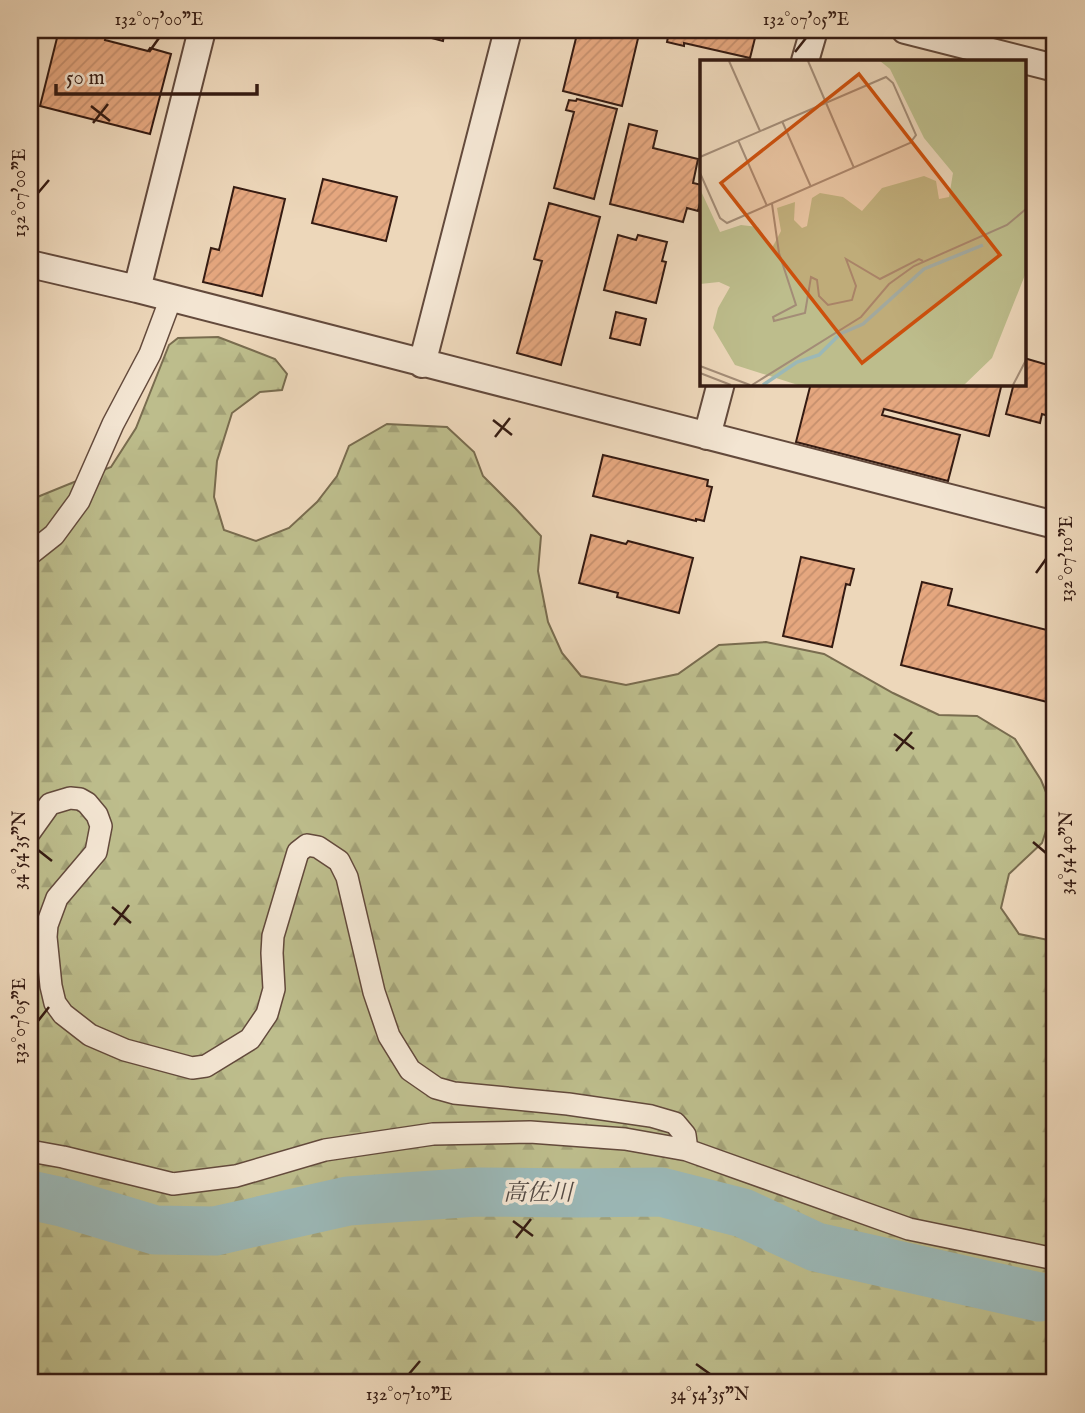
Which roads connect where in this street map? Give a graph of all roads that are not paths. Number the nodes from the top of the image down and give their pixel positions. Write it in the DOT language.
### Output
graph roads {
  1 [pos="202,30"];
  2 [pos="508,30"];
  3 [pos="814,30"];
  4 [pos="905,30"];
  5 [pos="805,60"];
  6 [pos="1023,60"];
  7 [pos="1026,61"];
  8 [pos="1055,68"];
  9 [pos="30,264"];
  10 [pos="137,289"];
  11 [pos="171,298"];
  12 [pos="422,364"];
  13 [pos="720,385"];
  14 [pos="707,436"];
  15 [pos="1055,525"];
  16 [pos="30,554"];
  17 [pos="30,832"];
  18 [pos="687,1150"];
  19 [pos="30,1151"];
  20 [pos="1055,1259"];
  1 -- 10 [label="street"];
  2 -- 12 [label="street"];
  3 -- 5 [label="street"];
  4 -- 6 [label="street"];
  7 -- 8 [label="street"];
  9 -- 10 [label="street"];
  10 -- 11 [label="street"];
  11 -- 12 [label="street"];
  11 -- 16 [label="street"];
  12 -- 14 [label="street"];
  13 -- 14 [label="street"];
  14 -- 15 [label="street"];
  17 -- 18 [label="street"];
  18 -- 19 [label="street"];
  18 -- 20 [label="street"];
}
